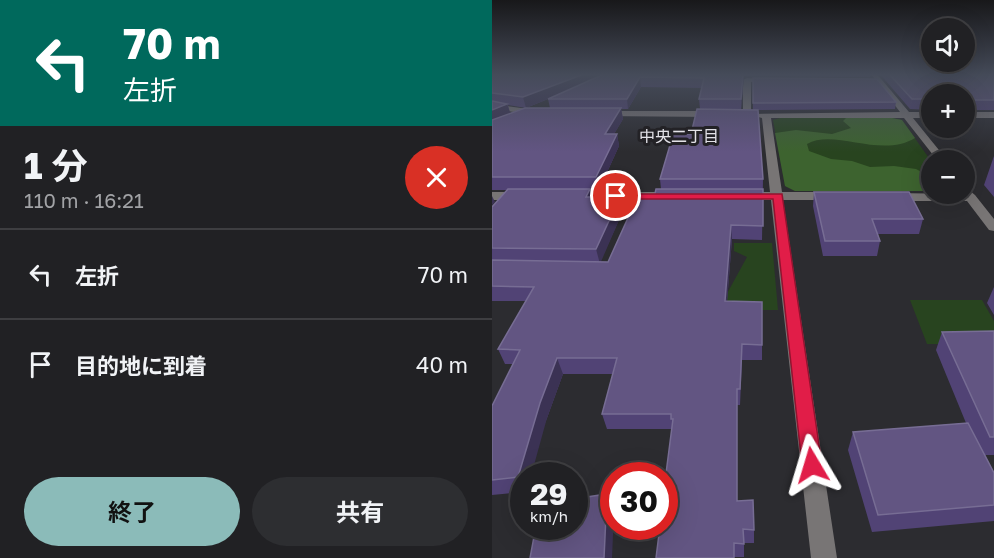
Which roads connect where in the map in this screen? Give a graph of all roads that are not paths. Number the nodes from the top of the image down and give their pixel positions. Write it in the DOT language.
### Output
graph roads {
  1 [pos="747,100"];
  2 [pos="894,100"];
  3 [pos="492,106"];
  4 [pos="549,108"];
  5 [pos="527,113"];
  6 [pos="597,114"];
  7 [pos="724,114"];
  8 [pos="735,114"];
  9 [pos="747,115"];
  10 [pos="765,115"];
  11 [pos="907,115"];
  12 [pos="921,115"];
  13 [pos="975,115"];
  14 [pos="994,115"];
  15 [pos="509,120"];
  16 [pos="934,150"];
  17 [pos="921,195"];
  18 [pos="492,196"];
  19 [pos="509,196"];
  20 [pos="532,196"];
  21 [pos="556,196"];
  22 [pos="684,196"];
  23 [pos="731,196"];
  24 [pos="778,196"];
  25 [pos="846,196"];
  26 [pos="880,197"];
  27 [pos="975,202"];
  28 [pos="498,208"];
  29 [pos="994,227"];
  30 [pos="824,558"];
  1 -- 9 [label="street"];
  2 -- 11 [label="street"];
  3 -- 5 [label="street"];
  4 -- 5 [label="street"];
  5 -- 15 [label="street"];
  6 -- 7 [label="street"];
  8 -- 9 [label="street"];
  9 -- 10 [label="street"];
  10 -- 11 [label="street"];
  10 -- 24 [label="street"];
  11 -- 12 [label="street"];
  11 -- 16 [label="street"];
  13 -- 14 [label="street"];
  17 -- 26 [label="street"];
  18 -- 19 [label="street"];
  19 -- 20 [label="street"];
  19 -- 28 [label="street"];
  21 -- 22 [label="street"];
  23 -- 24 [label="street"];
  24 -- 25 [label="street"];
  24 -- 30 [label="street"];
  27 -- 29 [label="street"];
}
